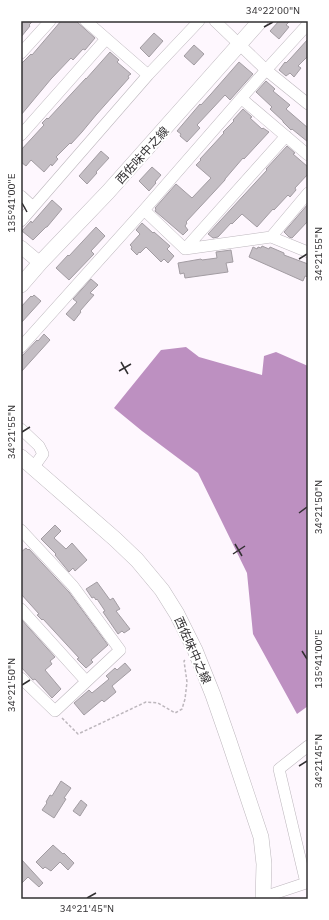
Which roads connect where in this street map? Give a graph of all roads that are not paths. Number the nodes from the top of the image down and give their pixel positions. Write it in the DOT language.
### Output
graph roads {
  1 [pos="50,21"];
  2 [pos="86,21"];
  3 [pos="199,21"];
  4 [pos="215,21"];
  5 [pos="260,21"];
  6 [pos="308,24"];
  7 [pos="106,39"];
  8 [pos="239,45"];
  9 [pos="21,53"];
  10 [pos="266,70"];
  11 [pos="148,75"];
  12 [pos="242,98"];
  13 [pos="308,104"];
  14 [pos="21,135"];
  15 [pos="286,136"];
  16 [pos="308,155"];
  17 [pos="308,193"];
  18 [pos="21,196"];
  19 [pos="33,207"];
  20 [pos="144,210"];
  21 [pos="21,221"];
  22 [pos="271,237"];
  23 [pos="21,247"];
  24 [pos="185,249"];
  25 [pos="308,252"];
  26 [pos="40,263"];
  27 [pos="21,285"];
  28 [pos="21,347"];
  29 [pos="21,429"];
  30 [pos="21,457"];
  31 [pos="33,468"];
  32 [pos="21,530"];
  33 [pos="21,609"];
  34 [pos="21,678"];
  35 [pos="86,681"];
  36 [pos="308,746"];
  37 [pos="264,898"];
  1 -- 9 [label="street"];
  2 -- 7 [label="street"];
  3 -- 11 [label="street"];
  4 -- 8 [label="street"];
  5 -- 8 [label="main road, 西佐味中之線"];
  6 -- 10 [label="street"];
  7 -- 11 [label="street"];
  7 -- 14 [label="street"];
  8 -- 10 [label="street"];
  8 -- 26 [label="main road, 西佐味中之線"];
  10 -- 12 [label="street"];
  10 -- 13 [label="street"];
  11 -- 19 [label="street"];
  12 -- 15 [label="street"];
  12 -- 20 [label="street"];
  15 -- 16 [label="street"];
  15 -- 24 [label="street"];
  17 -- 22 [label="street"];
  18 -- 19 [label="street"];
  19 -- 21 [label="street"];
  20 -- 24 [label="street"];
  20 -- 28 [label="street"];
  22 -- 24 [label="street"];
  22 -- 25 [label="street"];
  23 -- 26 [label="street"];
  26 -- 27 [label="main road, 西佐味中之線"];
  29 -- 31 [label="street"];
  30 -- 31 [label="main road, 西佐味中之線"];
  31 -- 37 [label="main road, 西佐味中之線"];
  32 -- 35 [label="street"];
  33 -- 35 [label="street"];
  34 -- 35 [label="street"];
  36 -- 37 [label="street"];
}
